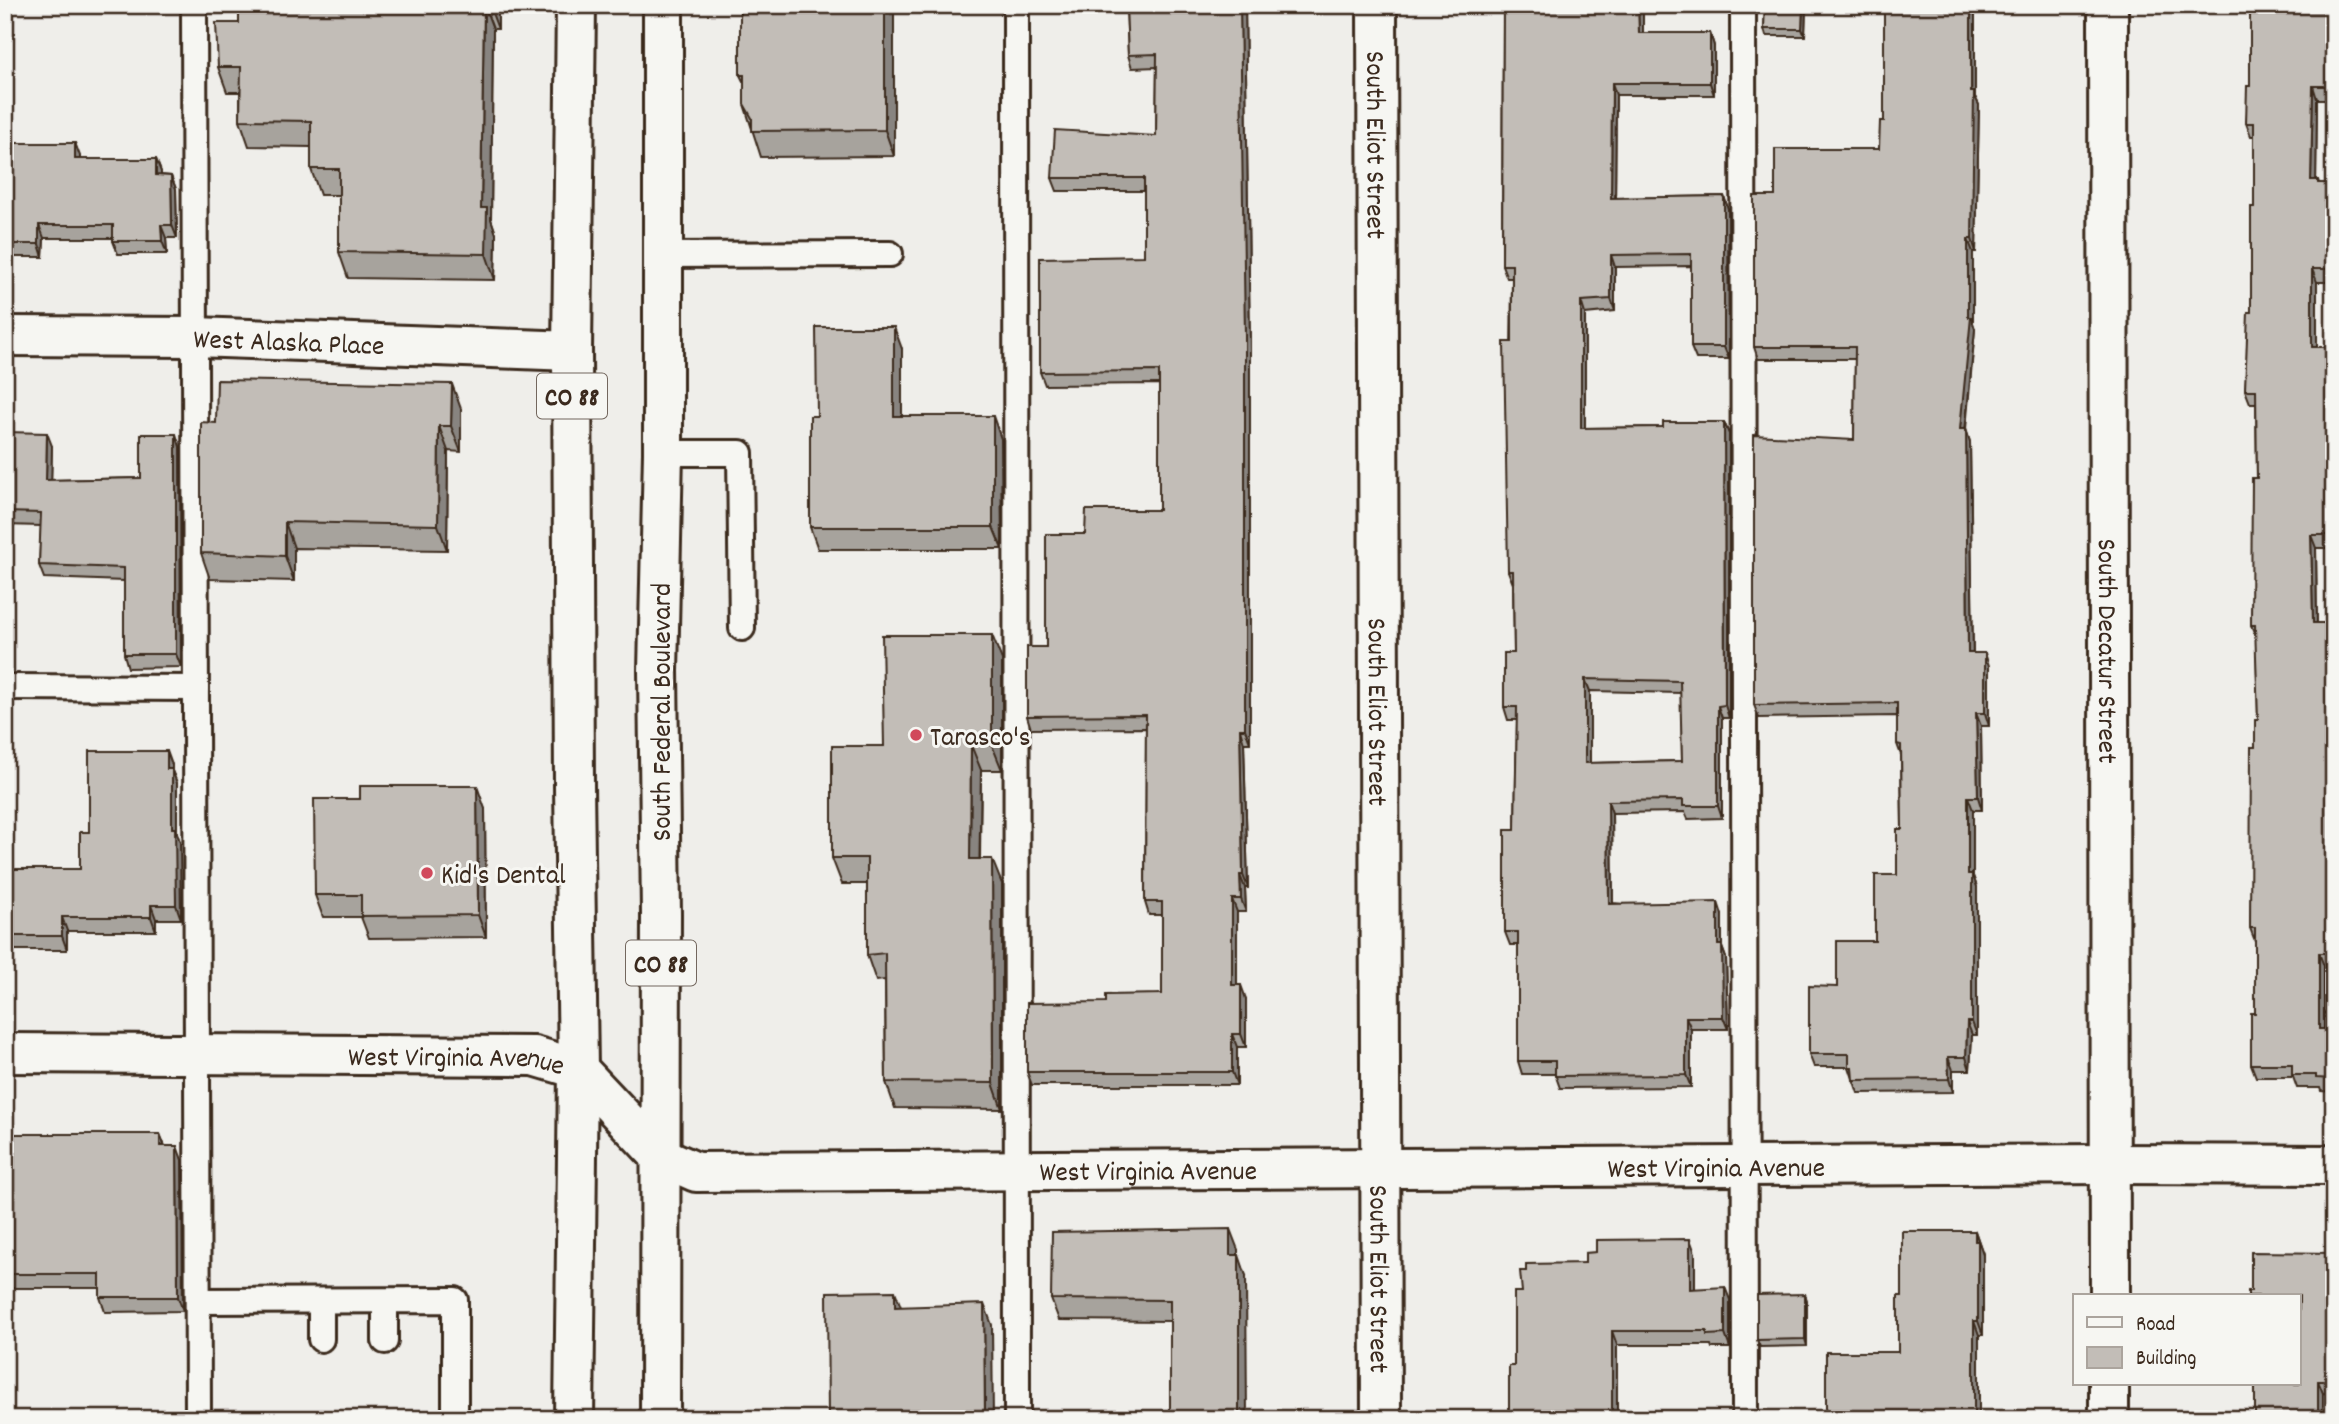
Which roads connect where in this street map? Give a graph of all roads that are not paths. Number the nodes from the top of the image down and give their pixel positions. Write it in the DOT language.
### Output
graph roads {
  1 [pos="194,5"];
  2 [pos="576,5"];
  3 [pos="663,5"];
  4 [pos="1016,5"];
  5 [pos="1377,5"];
  6 [pos="1743,5"];
  7 [pos="2108,5"];
  8 [pos="890,254"];
  9 [pos="663,255"];
  10 [pos="5,336"];
  11 [pos="195,337"];
  12 [pos="572,351"];
  13 [pos="663,453"];
  14 [pos="742,628"];
  15 [pos="5,687"];
  16 [pos="196,688"];
  17 [pos="5,1053"];
  18 [pos="197,1054"];
  19 [pos="579,1069"];
  20 [pos="660,1156"];
  21 [pos="2110,1164"];
  22 [pos="2334,1165"];
  23 [pos="1744,1166"];
  24 [pos="1381,1167"];
  25 [pos="1017,1170"];
  26 [pos="2110,1294"];
  27 [pos="198,1301"];
  28 [pos="321,1301"];
  29 [pos="384,1301"];
  30 [pos="321,1339"];
  31 [pos="384,1341"];
  32 [pos="2109,1386"];
  33 [pos="198,1419"];
  34 [pos="455,1419"];
  35 [pos="574,1419"];
  36 [pos="660,1419"];
  37 [pos="1017,1419"];
  38 [pos="1381,1419"];
  39 [pos="1745,1419"];
  40 [pos="2109,1419"];
  1 -- 11 [label="lane"];
  2 -- 12 [label="street, CO 88"];
  3 -- 9 [label="street, South Federal Boulevard / CO 88"];
  4 -- 25 [label="lane"];
  5 -- 24 [label="street, South Eliot Street"];
  6 -- 23 [label="lane"];
  7 -- 21 [label="street, South Decatur Street"];
  8 -- 9 [label="lane"];
  9 -- 13 [label="street, South Federal Boulevard / CO 88"];
  10 -- 11 [label="street, West Alaska Place"];
  11 -- 12 [label="street, West Alaska Place"];
  11 -- 16 [label="lane"];
  12 -- 19 [label="street, CO 88"];
  13 -- 14 [label="lane"];
  13 -- 20 [label="street, South Federal Boulevard / CO 88"];
  15 -- 16 [label="lane"];
  16 -- 18 [label="lane"];
  17 -- 18 [label="street, West Virginia Avenue"];
  18 -- 19 [label="street, West Virginia Avenue"];
  18 -- 27 [label="lane"];
  19 -- 20 [label="street, West Virginia Avenue"];
  19 -- 35 [label="street, CO 88"];
  20 -- 25 [label="street, West Virginia Avenue"];
  20 -- 36 [label="street, South Federal Boulevard / CO 88"];
  21 -- 22 [label="street, West Virginia Avenue"];
  21 -- 23 [label="street, West Virginia Avenue"];
  21 -- 26 [label="street, South Decatur Street"];
  23 -- 24 [label="street, West Virginia Avenue"];
  23 -- 39 [label="lane"];
  24 -- 25 [label="street, West Virginia Avenue"];
  24 -- 38 [label="street, South Eliot Street"];
  25 -- 37 [label="lane"];
  27 -- 28 [label="lane"];
  27 -- 33 [label="lane"];
  28 -- 29 [label="lane"];
  28 -- 30 [label="lane"];
  29 -- 31 [label="lane"];
  29 -- 34 [label="lane"];
  32 -- 40 [label="street"];
}
